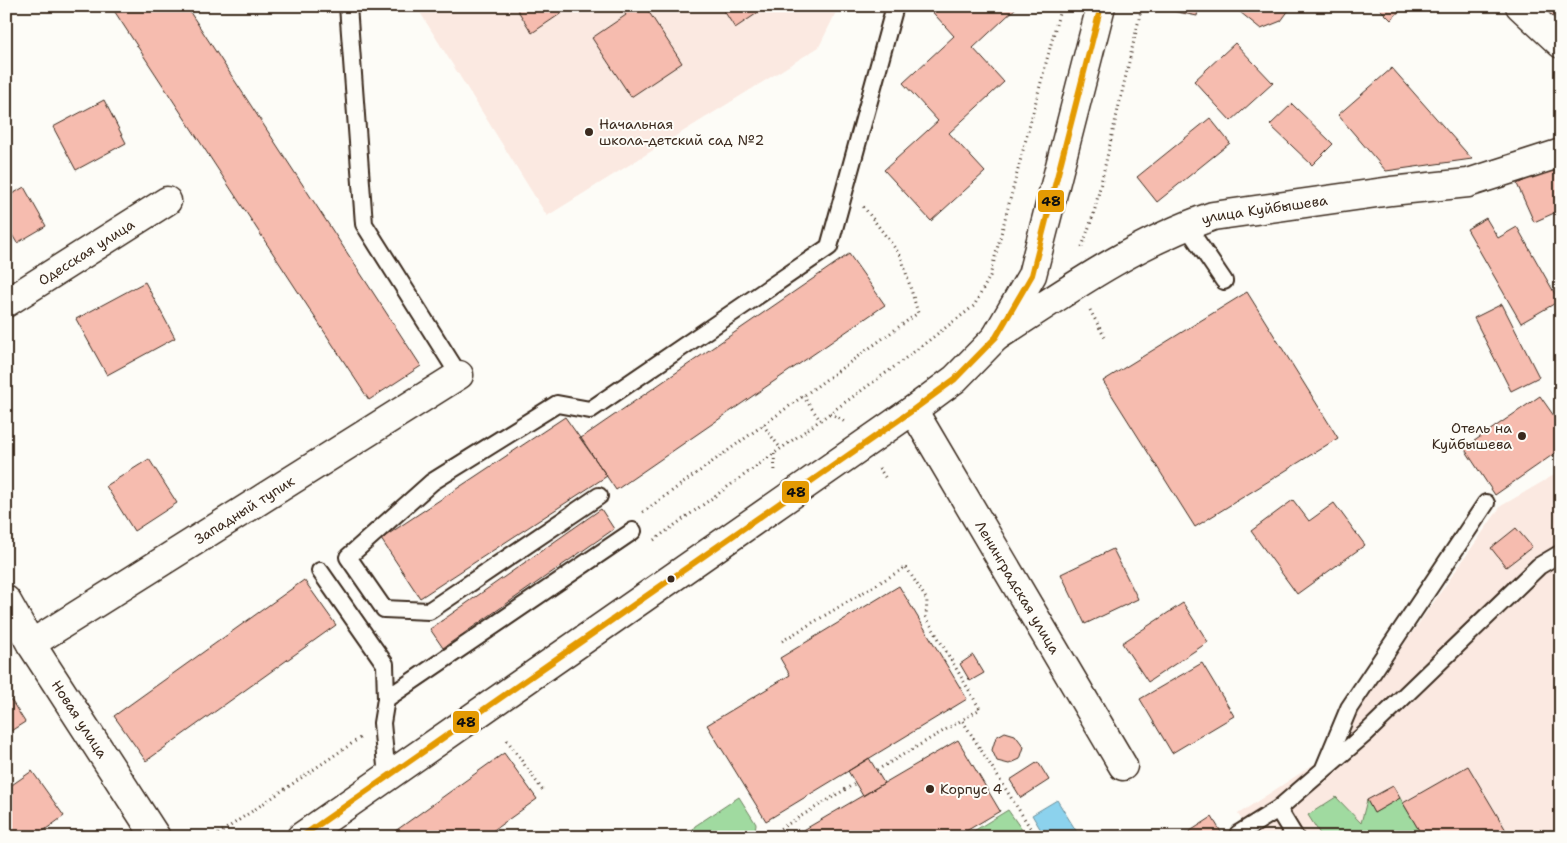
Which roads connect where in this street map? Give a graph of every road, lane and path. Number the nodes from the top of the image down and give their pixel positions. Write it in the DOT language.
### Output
graph roads {
  1 [pos="348,6"];
  2 [pos="895,6"];
  3 [pos="1061,6"];
  4 [pos="1101,6"];
  5 [pos="1142,6"];
  6 [pos="1520,6"];
  7 [pos="1561,44"];
  8 [pos="1561,153"];
  9 [pos="846,184"];
  10 [pos="167,201"];
  11 [pos="1186,225"];
  12 [pos="1224,282"];
  13 [pos="1076,286"];
  14 [pos="6,303"];
  15 [pos="996,337"];
  16 [pos="1105,338"];
  17 [pos="460,375"];
  18 [pos="803,396"];
  19 [pos="913,410"];
  20 [pos="830,414"];
  21 [pos="820,420"];
  22 [pos="763,424"];
  23 [pos="849,425"];
  24 [pos="781,448"];
  25 [pos="774,454"];
  26 [pos="776,478"];
  27 [pos="599,496"];
  28 [pos="1486,504"];
  29 [pos="642,512"];
  30 [pos="633,531"];
  31 [pos="654,540"];
  32 [pos="1561,553"];
  33 [pos="320,571"];
  34 [pos="6,600"];
  35 [pos="782,641"];
  36 [pos="31,644"];
  37 [pos="386,699"];
  38 [pos="962,720"];
  39 [pos="382,723"];
  40 [pos="507,740"];
  41 [pos="1122,766"];
  42 [pos="877,770"];
  43 [pos="1322,772"];
  44 [pos="387,777"];
  45 [pos="856,783"];
  46 [pos="543,791"];
  47 [pos="1278,809"];
  48 [pos="156,837"];
  49 [pos="214,837"];
  50 [pos="301,837"];
  51 [pos="776,837"];
  52 [pos="1036,837"];
  53 [pos="1240,837"];
  54 [pos="1295,837"];
  1 -- 17 [label="lane"];
  2 -- 9 [label="lane"];
  3 -- 20 [label="path"];
  4 -- 15 [label="street, улица Куйбышева"];
  5 -- 13 [label="path"];
  6 -- 7 [label="street"];
  8 -- 11 [label="street, улица Куйбышева"];
  9 -- 18 [label="path"];
  9 -- 27 [label="lane"];
  10 -- 14 [label="street, Одесская улица"];
  11 -- 12 [label="lane"];
  11 -- 13 [label="street, улица Куйбышева"];
  13 -- 15 [label="street, улица Куйбышева"];
  13 -- 16 [label="path"];
  15 -- 19 [label="street, улица Куйбышева"];
  17 -- 36 [label="street, Западный тупик"];
  18 -- 21 [label="path"];
  18 -- 22 [label="path"];
  19 -- 41 [label="street, Ленинградская улица"];
  19 -- 44 [label="street, улица Куйбышева"];
  20 -- 21 [label="path"];
  20 -- 23 [label="path"];
  21 -- 24 [label="path"];
  22 -- 24 [label="path"];
  22 -- 29 [label="path"];
  24 -- 25 [label="path"];
  25 -- 26 [label="path"];
  25 -- 31 [label="path"];
  28 -- 43 [label="lane"];
  30 -- 37 [label="lane"];
  32 -- 43 [label="lane"];
  33 -- 37 [label="lane"];
  34 -- 36 [label="street, Новая улица"];
  35 -- 38 [label="path"];
  36 -- 48 [label="street, Новая улица"];
  37 -- 39 [label="lane"];
  38 -- 42 [label="path"];
  38 -- 52 [label="path"];
  39 -- 44 [label="lane"];
  39 -- 49 [label="path"];
  40 -- 46 [label="path"];
  43 -- 47 [label="lane"];
  44 -- 50 [label="street, улица Куйбышева"];
  45 -- 51 [label="path"];
  47 -- 53 [label="lane"];
  47 -- 54 [label="lane"];
}
